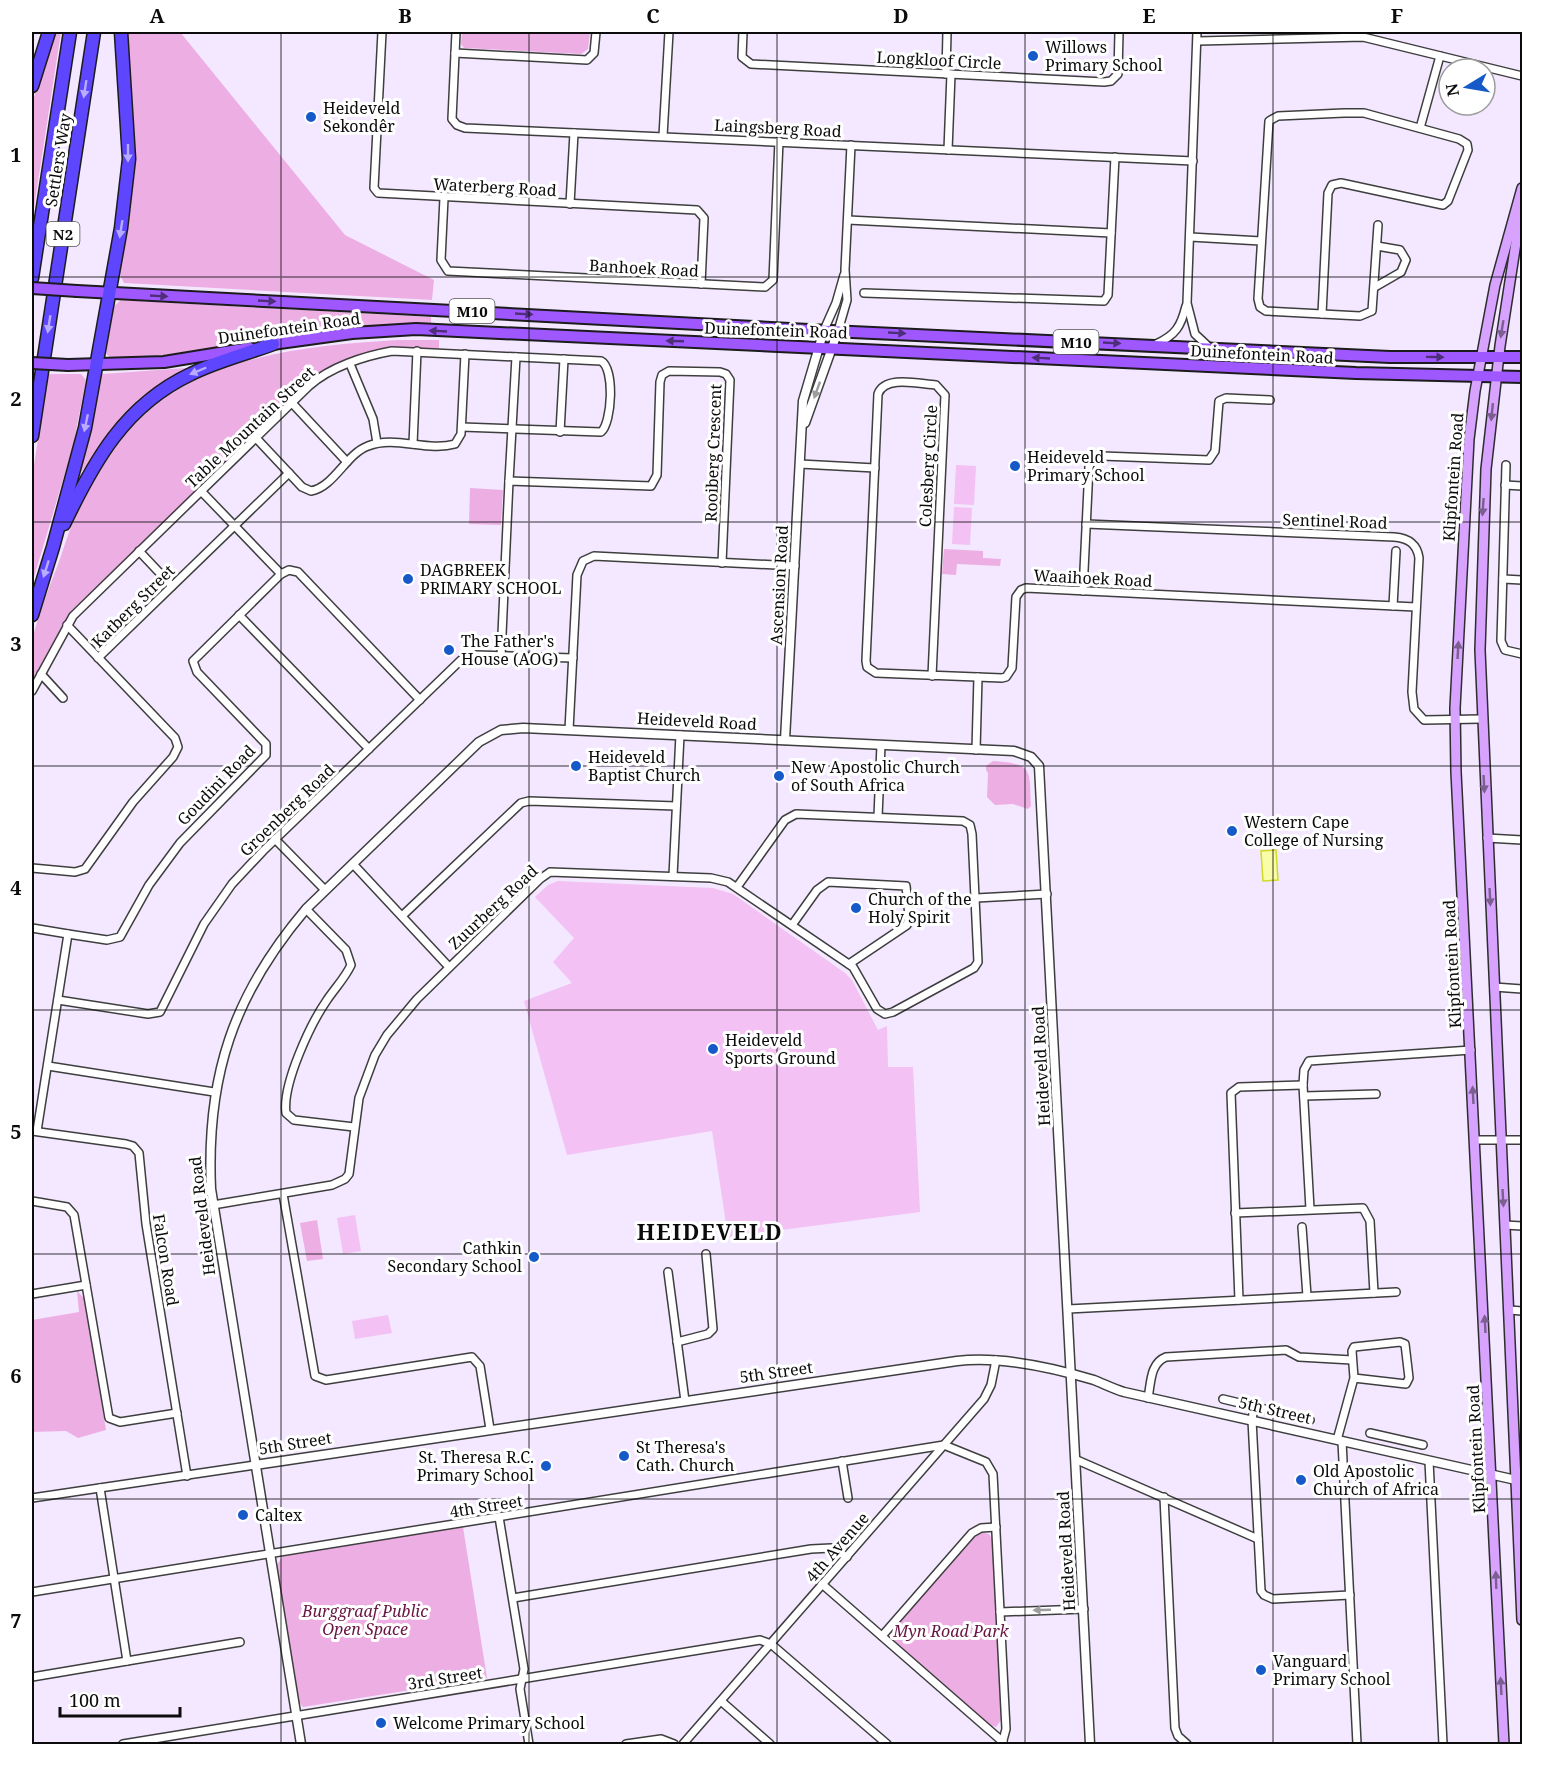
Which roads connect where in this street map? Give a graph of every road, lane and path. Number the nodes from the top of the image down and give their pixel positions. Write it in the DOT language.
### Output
graph roads {
  1 [pos="49,32"];
  2 [pos="70,32"];
  3 [pos="94,32"];
  4 [pos="121,32"];
  5 [pos="382,32"];
  6 [pos="456,32"];
  7 [pos="596,32"];
  8 [pos="669,32"];
  9 [pos="743,32"];
  10 [pos="947,32"];
  11 [pos="1119,32"];
  12 [pos="1197,32"];
  13 [pos="1375,35"];
  14 [pos="1198,41"];
  15 [pos="455,53"];
  16 [pos="1440,56"];
  17 [pos="948,74"];
  18 [pos="1522,76"];
  19 [pos="32,86"];
  20 [pos="1420,128"];
  21 [pos="574,133"];
  22 [pos="663,136"];
  23 [pos="779,141"];
  24 [pos="851,145"];
  25 [pos="948,150"];
  26 [pos="1115,157"];
  27 [pos="1193,161"];
  28 [pos="1522,188"];
  29 [pos="444,198"];
  30 [pos="1522,203"];
  31 [pos="570,204"];
  32 [pos="848,220"];
  33 [pos="1378,225"];
  34 [pos="1111,232"];
  35 [pos="1190,237"];
  36 [pos="1261,241"];
  37 [pos="1377,246"];
  38 [pos="845,270"];
  39 [pos="32,278"];
  40 [pos="701,284"];
  41 [pos="1375,287"];
  42 [pos="32,288"];
  43 [pos="110,293"];
  44 [pos="864,293"];
  45 [pos="1187,303"];
  46 [pos="1322,314"];
  47 [pos="824,330"];
  48 [pos="838,331"];
  49 [pos="273,344"];
  50 [pos="1154,345"];
  51 [pos="817,347"];
  52 [pos="833,347"];
  53 [pos="1210,348"];
  54 [pos="417,351"];
  55 [pos="465,354"];
  56 [pos="516,357"];
  57 [pos="1522,357"];
  58 [pos="1481,358"];
  59 [pos="1499,358"];
  60 [pos="564,359"];
  61 [pos="32,363"];
  62 [pos="350,364"];
  63 [pos="97,365"];
  64 [pos="1478,376"];
  65 [pos="1497,376"];
  66 [pos="1522,377"];
  67 [pos="1270,400"];
  68 [pos="292,403"];
  69 [pos="462,427"];
  70 [pos="512,430"];
  71 [pos="560,432"];
  72 [pos="801,432"];
  73 [pos="32,436"];
  74 [pos="256,438"];
  75 [pos="377,443"];
  76 [pos="413,444"];
  77 [pos="347,462"];
  78 [pos="800,464"];
  79 [pos="1506,465"];
  80 [pos="875,468"];
  81 [pos="289,473"];
  82 [pos="509,481"];
  83 [pos="1505,484"];
  84 [pos="1522,486"];
  85 [pos="201,491"];
  86 [pos="1086,524"];
  87 [pos="234,525"];
  88 [pos="53,547"];
  89 [pos="1396,551"];
  90 [pos="139,552"];
  91 [pos="722,563"];
  92 [pos="795,566"];
  93 [pos="281,574"];
  94 [pos="1503,579"];
  95 [pos="1522,580"];
  96 [pos="172,586"];
  97 [pos="1083,591"];
  98 [pos="1393,606"];
  99 [pos="1416,607"];
  100 [pos="32,615"];
  101 [pos="239,615"];
  102 [pos="67,625"];
  103 [pos="1522,654"];
  104 [pos="501,656"];
  105 [pos="98,658"];
  106 [pos="573,658"];
  107 [pos="868,670"];
  108 [pos="41,674"];
  109 [pos="932,676"];
  110 [pos="978,678"];
  111 [pos="32,692"];
  112 [pos="63,698"];
  113 [pos="420,700"];
  114 [pos="1456,719"];
  115 [pos="1481,719"];
  116 [pos="569,730"];
  117 [pos="680,735"];
  118 [pos="785,740"];
  119 [pos="881,745"];
  120 [pos="369,749"];
  121 [pos="976,750"];
  122 [pos="676,806"];
  123 [pos="878,817"];
  124 [pos="1487,838"];
  125 [pos="275,839"];
  126 [pos="1522,840"];
  127 [pos="352,864"];
  128 [pos="32,868"];
  129 [pos="673,876"];
  130 [pos="737,887"];
  131 [pos="325,890"];
  132 [pos="1047,894"];
  133 [pos="976,898"];
  134 [pos="306,909"];
  135 [pos="402,916"];
  136 [pos="792,925"];
  137 [pos="32,928"];
  138 [pos="68,934"];
  139 [pos="849,964"];
  140 [pos="449,967"];
  141 [pos="1494,987"];
  142 [pos="1522,989"];
  143 [pos="58,1000"];
  144 [pos="1471,1050"];
  145 [pos="48,1066"];
  146 [pos="1303,1085"];
  147 [pos="214,1092"];
  148 [pos="1376,1094"];
  149 [pos="1304,1096"];
  150 [pos="354,1127"];
  151 [pos="34,1131"];
  152 [pos="1476,1140"];
  153 [pos="1501,1140"];
  154 [pos="1522,1140"];
  155 [pos="283,1194"];
  156 [pos="32,1201"];
  157 [pos="213,1205"];
  158 [pos="1310,1209"];
  159 [pos="1235,1213"];
  160 [pos="1504,1225"];
  161 [pos="1522,1226"];
  162 [pos="1302,1227"];
  163 [pos="706,1254"];
  164 [pos="668,1272"];
  165 [pos="86,1285"];
  166 [pos="1396,1292"];
  167 [pos="1374,1293"];
  168 [pos="32,1294"];
  169 [pos="1306,1296"];
  170 [pos="1239,1300"];
  171 [pos="1068,1310"];
  172 [pos="1509,1310"];
  173 [pos="1522,1311"];
  174 [pos="677,1342"];
  175 [pos="996,1359"];
  176 [pos="1352,1360"];
  177 [pos="1072,1375"];
  178 [pos="1354,1378"];
  179 [pos="1517,1396"];
  180 [pos="1149,1398"];
  181 [pos="1223,1399"];
  182 [pos="685,1401"];
  183 [pos="1254,1407"];
  184 [pos="177,1413"];
  185 [pos="1252,1420"];
  186 [pos="1310,1420"];
  187 [pos="490,1429"];
  188 [pos="1370,1433"];
  189 [pos="1392,1438"];
  190 [pos="1340,1440"];
  191 [pos="944,1445"];
  192 [pos="1423,1445"];
  193 [pos="1388,1452"];
  194 [pos="842,1461"];
  195 [pos="1077,1461"];
  196 [pos="1429,1461"];
  197 [pos="255,1465"];
  198 [pos="1492,1474"];
  199 [pos="187,1476"];
  200 [pos="1519,1480"];
  201 [pos="100,1488"];
  202 [pos="1164,1497"];
  203 [pos="32,1498"];
  204 [pos="848,1498"];
  205 [pos="499,1517"];
  206 [pos="996,1527"];
  207 [pos="1258,1539"];
  208 [pos="270,1554"];
  209 [pos="847,1557"];
  210 [pos="1521,1562"];
  211 [pos="114,1578"];
  212 [pos="822,1584"];
  213 [pos="32,1592"];
  214 [pos="1350,1596"];
  215 [pos="513,1598"];
  216 [pos="1084,1609"];
  217 [pos="1000,1612"];
  218 [pos="1522,1620"];
  219 [pos="882,1636"];
  220 [pos="240,1642"];
  221 [pos="771,1644"];
  222 [pos="127,1661"];
  223 [pos="32,1677"];
  224 [pos="522,1678"];
  225 [pos="721,1701"];
  226 [pos="297,1716"];
  227 [pos="1003,1743"];
  228 [pos="123,1744"];
  229 [pos="301,1744"];
  230 [pos="529,1744"];
  231 [pos="626,1744"];
  232 [pos="674,1744"];
  233 [pos="683,1744"];
  234 [pos="770,1744"];
  235 [pos="887,1744"];
  236 [pos="1090,1744"];
  237 [pos="1187,1744"];
  238 [pos="1357,1744"];
  239 [pos="1443,1744"];
  240 [pos="1504,1744"];
  1 -- 19 [label="highway"];
  2 -- 39 [label="highway, Settlers Way / N2"];
  3 -- 73 [label="highway, Settlers Way / N2, one-way"];
  4 -- 43 [label="highway, one-way"];
  5 -- 29 [label="street, Waterberg Road"];
  6 -- 15 [label="street, Laingsberg Road"];
  7 -- 15 [label="street"];
  8 -- 22 [label="street"];
  9 -- 17 [label="street, Longkloof Circle"];
  10 -- 17 [label="street"];
  11 -- 17 [label="street, Longkloof Circle"];
  12 -- 14 [label="street"];
  13 -- 14 [label="street"];
  13 -- 16 [label="street"];
  14 -- 27 [label="street"];
  15 -- 21 [label="street, Laingsberg Road"];
  16 -- 18 [label="street"];
  16 -- 20 [label="street"];
  17 -- 25 [label="street"];
  20 -- 36 [label="street"];
  20 -- 46 [label="street"];
  21 -- 22 [label="street, Laingsberg Road"];
  21 -- 31 [label="street"];
  22 -- 23 [label="street, Laingsberg Road"];
  23 -- 24 [label="street, Laingsberg Road"];
  23 -- 40 [label="street, Banhoek Road"];
  24 -- 25 [label="street, Laingsberg Road"];
  24 -- 32 [label="street"];
  25 -- 26 [label="street, Laingsberg Road"];
  26 -- 27 [label="street, Laingsberg Road"];
  26 -- 34 [label="street"];
  27 -- 35 [label="street"];
  28 -- 58 [label="main road, Klipfontein Road"];
  29 -- 31 [label="street, Waterberg Road"];
  29 -- 40 [label="street, Banhoek Road"];
  30 -- 59 [label="main road, Klipfontein Road, one-way"];
  31 -- 40 [label="street, Waterberg Road"];
  32 -- 34 [label="street"];
  32 -- 38 [label="street"];
  33 -- 37 [label="street"];
  34 -- 44 [label="street"];
  35 -- 36 [label="street"];
  35 -- 45 [label="street"];
  36 -- 46 [label="street"];
  37 -- 41 [label="street"];
  37 -- 41 [label="street"];
  38 -- 47 [label="street"];
  38 -- 48 [label="street"];
  41 -- 46 [label="street"];
  42 -- 43 [label="main road, Duinefontein Road / M10, bridge"];
  43 -- 47 [label="main road, Duinefontein Road / M10, one-way"];
  43 -- 63 [label="highway"];
  45 -- 50 [label="street"];
  45 -- 53 [label="street"];
  47 -- 48 [label="main road, Duinefontein Road / M10"];
  47 -- 51 [label="street, Ascension Road"];
  48 -- 50 [label="main road, Duinefontein Road / M10, one-way"];
  48 -- 52 [label="street, Ascension Road"];
  51 -- 49 [label="main road, Duinefontein Road / M10, one-way"];
  49 -- 63 [label="main road, Duinefontein Road / M10"];
  49 -- 88 [label="highway, one-way"];
  50 -- 53 [label="main road, Duinefontein Road / M10"];
  51 -- 52 [label="main road, Duinefontein Road / M10"];
  51 -- 72 [label="street, Ascension Road"];
  64 -- 52 [label="main road, Duinefontein Road / M10, one-way"];
  52 -- 72 [label="street, Ascension Road, one-way"];
  53 -- 58 [label="main road, Duinefontein Road / M10, one-way"];
  54 -- 55 [label="street, Table Mountain Street"];
  54 -- 62 [label="street, Table Mountain Street"];
  54 -- 76 [label="street"];
  55 -- 56 [label="street, Table Mountain Street"];
  55 -- 69 [label="street"];
  56 -- 60 [label="street, Table Mountain Street"];
  56 -- 70 [label="street"];
  57 -- 59 [label="main road, Duinefontein Road / M10"];
  58 -- 59 [label="main road, Duinefontein Road / M10"];
  58 -- 64 [label="main road, Klipfontein Road"];
  59 -- 65 [label="main road, Klipfontein Road"];
  60 -- 71 [label="street"];
  60 -- 71 [label="street, Table Mountain Street"];
  61 -- 63 [label="main road, Duinefontein Road / M10, bridge"];
  62 -- 68 [label="street, Table Mountain Street"];
  62 -- 75 [label="street"];
  63 -- 88 [label="highway, one-way"];
  64 -- 65 [label="main road, Duinefontein Road / M10"];
  114 -- 64 [label="main road, Klipfontein Road, one-way"];
  65 -- 66 [label="main road, Duinefontein Road / M10"];
  65 -- 115 [label="main road, Klipfontein Road, one-way"];
  67 -- 86 [label="street"];
  68 -- 74 [label="street, Table Mountain Street"];
  68 -- 77 [label="street"];
  69 -- 70 [label="street"];
  69 -- 76 [label="street"];
  70 -- 71 [label="street"];
  70 -- 82 [label="street"];
  72 -- 78 [label="street, Ascension Road"];
  74 -- 81 [label="street"];
  74 -- 85 [label="street, Table Mountain Street"];
  75 -- 76 [label="street"];
  75 -- 77 [label="street"];
  77 -- 81 [label="street"];
  78 -- 80 [label="street"];
  78 -- 92 [label="street, Ascension Road"];
  79 -- 83 [label="street"];
  80 -- 107 [label="street, Colesberg Circle"];
  80 -- 109 [label="street, Colesberg Circle"];
  81 -- 87 [label="street, Katberg Street"];
  82 -- 91 [label="street, Rooiberg Crescent"];
  82 -- 104 [label="street"];
  83 -- 84 [label="street"];
  83 -- 94 [label="street"];
  85 -- 87 [label="street"];
  85 -- 90 [label="street, Table Mountain Street"];
  86 -- 97 [label="street"];
  86 -- 99 [label="street, Sentinel Road"];
  87 -- 93 [label="street"];
  87 -- 96 [label="street, Katberg Street"];
  88 -- 100 [label="highway, one-way"];
  89 -- 98 [label="street"];
  90 -- 96 [label="street"];
  90 -- 102 [label="street, Table Mountain Street"];
  91 -- 92 [label="street"];
  91 -- 106 [label="street"];
  92 -- 118 [label="street, Ascension Road"];
  93 -- 101 [label="street, Goudini Road"];
  93 -- 113 [label="street"];
  94 -- 95 [label="street"];
  94 -- 103 [label="street"];
  96 -- 105 [label="street, Katberg Street"];
  97 -- 98 [label="street, Waaihoek Road"];
  97 -- 110 [label="street, Waaihoek Road"];
  98 -- 99 [label="street, Waaihoek Road"];
  99 -- 114 [label="street, Sentinel Road"];
  101 -- 120 [label="street"];
  101 -- 138 [label="street, Goudini Road"];
  102 -- 105 [label="street"];
  102 -- 108 [label="street, Table Mountain Street"];
  104 -- 106 [label="street, Groenberg Road"];
  104 -- 113 [label="street, Groenberg Road"];
  105 -- 128 [label="street, Katberg Street"];
  106 -- 116 [label="street"];
  107 -- 109 [label="street, Waaihoek Road"];
  108 -- 111 [label="street, Table Mountain Street"];
  108 -- 112 [label="street"];
  109 -- 110 [label="street, Waaihoek Road"];
  110 -- 121 [label="street"];
  113 -- 120 [label="street, Groenberg Road"];
  114 -- 115 [label="street, Sentinel Road"];
  114 -- 144 [label="main road, Klipfontein Road"];
  115 -- 124 [label="main road, Klipfontein Road, one-way"];
  116 -- 117 [label="street, Heideveld Road"];
  116 -- 127 [label="street, Heideveld Road"];
  117 -- 118 [label="street, Heideveld Road"];
  117 -- 122 [label="street"];
  118 -- 119 [label="street, Heideveld Road"];
  119 -- 121 [label="street, Heideveld Road"];
  119 -- 123 [label="street"];
  120 -- 125 [label="street, Groenberg Road"];
  121 -- 132 [label="street, Heideveld Road"];
  122 -- 129 [label="street"];
  122 -- 135 [label="street"];
  123 -- 130 [label="street"];
  123 -- 133 [label="street"];
  124 -- 126 [label="street"];
  124 -- 141 [label="main road, Klipfontein Road, one-way"];
  125 -- 131 [label="street"];
  125 -- 143 [label="street, Groenberg Road"];
  127 -- 131 [label="street, Heideveld Road"];
  127 -- 135 [label="street"];
  129 -- 130 [label="street, Zuurberg Road"];
  129 -- 140 [label="street, Zuurberg Road"];
  130 -- 136 [label="street, Zuurberg Road"];
  131 -- 134 [label="street, Heideveld Road"];
  132 -- 133 [label="street"];
  132 -- 171 [label="street, Heideveld Road"];
  133 -- 139 [label="street, Zuurberg Road"];
  134 -- 147 [label="street, Heideveld Road"];
  134 -- 150 [label="street"];
  135 -- 140 [label="street"];
  136 -- 139 [label="street, Zuurberg Road"];
  136 -- 139 [label="street"];
  137 -- 138 [label="street"];
  138 -- 143 [label="street"];
  140 -- 150 [label="street, Zuurberg Road"];
  141 -- 142 [label="street"];
  141 -- 153 [label="main road, Klipfontein Road"];
  143 -- 145 [label="street"];
  144 -- 146 [label="street"];
  152 -- 144 [label="main road, Klipfontein Road, one-way"];
  145 -- 147 [label="street"];
  145 -- 151 [label="street"];
  146 -- 149 [label="street"];
  146 -- 159 [label="street"];
  147 -- 157 [label="street, Heideveld Road"];
  148 -- 149 [label="street"];
  149 -- 158 [label="street"];
  150 -- 155 [label="street, Zuurberg Road"];
  151 -- 184 [label="street, Falcon Road"];
  152 -- 153 [label="street"];
  198 -- 152 [label="main road, Klipfontein Road, one-way"];
  153 -- 154 [label="street"];
  153 -- 160 [label="main road, Klipfontein Road, one-way"];
  155 -- 157 [label="street, Zuurberg Road"];
  155 -- 187 [label="street"];
  156 -- 165 [label="street"];
  157 -- 197 [label="street, Heideveld Road"];
  158 -- 159 [label="street"];
  158 -- 167 [label="street"];
  159 -- 170 [label="street"];
  160 -- 161 [label="street"];
  160 -- 172 [label="main road, Klipfontein Road"];
  162 -- 169 [label="street"];
  163 -- 174 [label="street"];
  164 -- 174 [label="street"];
  165 -- 168 [label="street"];
  165 -- 184 [label="street"];
  166 -- 167 [label="street"];
  167 -- 169 [label="street"];
  169 -- 170 [label="street"];
  170 -- 171 [label="street"];
  171 -- 177 [label="street, Heideveld Road"];
  172 -- 173 [label="street"];
  172 -- 179 [label="main road, Klipfontein Road"];
  174 -- 182 [label="street"];
  175 -- 177 [label="street, 5th Street"];
  175 -- 182 [label="street, 5th Street"];
  175 -- 191 [label="street, 4th Avenue"];
  176 -- 178 [label="street"];
  176 -- 178 [label="street"];
  176 -- 180 [label="street"];
  177 -- 180 [label="street, 5th Street"];
  177 -- 195 [label="street, Heideveld Road"];
  178 -- 190 [label="street"];
  179 -- 200 [label="main road, Klipfontein Road"];
  180 -- 185 [label="street, 5th Street"];
  181 -- 183 [label="street"];
  182 -- 187 [label="street, 5th Street"];
  183 -- 185 [label="street"];
  183 -- 186 [label="street"];
  184 -- 199 [label="street, Falcon Road"];
  185 -- 190 [label="street, 5th Street"];
  185 -- 207 [label="street"];
  187 -- 197 [label="street, 5th Street"];
  188 -- 189 [label="street"];
  189 -- 192 [label="street"];
  189 -- 193 [label="street"];
  190 -- 193 [label="street, 5th Street"];
  190 -- 214 [label="street"];
  191 -- 194 [label="street, 4th Street"];
  191 -- 206 [label="street"];
  191 -- 209 [label="street, 4th Avenue"];
  193 -- 196 [label="street, 5th Street"];
  194 -- 204 [label="street"];
  194 -- 205 [label="street, 4th Street"];
  195 -- 202 [label="street"];
  195 -- 216 [label="street, Heideveld Road"];
  196 -- 198 [label="street, 5th Street"];
  196 -- 239 [label="street"];
  197 -- 199 [label="street, 5th Street"];
  197 -- 208 [label="street, Heideveld Road"];
  198 -- 200 [label="street, 5th Street"];
  240 -- 198 [label="main road, Klipfontein Road, one-way"];
  199 -- 201 [label="street, 5th Street"];
  200 -- 210 [label="main road, Klipfontein Road"];
  201 -- 203 [label="street, 5th Street"];
  201 -- 211 [label="street"];
  202 -- 207 [label="street"];
  202 -- 237 [label="street"];
  205 -- 208 [label="street, 4th Street"];
  205 -- 215 [label="street"];
  206 -- 217 [label="street"];
  206 -- 219 [label="street"];
  207 -- 214 [label="street"];
  208 -- 211 [label="street, 4th Street"];
  208 -- 226 [label="street, Heideveld Road"];
  209 -- 212 [label="street, 4th Avenue"];
  209 -- 215 [label="street"];
  210 -- 218 [label="main road, Klipfontein Road"];
  211 -- 213 [label="street, 4th Street"];
  211 -- 222 [label="street"];
  212 -- 219 [label="street"];
  212 -- 221 [label="street, 4th Avenue"];
  214 -- 238 [label="street"];
  215 -- 224 [label="street"];
  216 -- 217 [label="street, one-way"];
  216 -- 236 [label="street, Heideveld Road"];
  217 -- 227 [label="street"];
  219 -- 227 [label="street"];
  220 -- 222 [label="street"];
  221 -- 224 [label="street, 3rd Street"];
  221 -- 225 [label="street, 4th Avenue"];
  221 -- 235 [label="street"];
  222 -- 223 [label="street"];
  224 -- 226 [label="street, 3rd Street"];
  224 -- 230 [label="street"];
  225 -- 233 [label="street, 4th Avenue"];
  225 -- 234 [label="street"];
  226 -- 228 [label="street, 3rd Street"];
  226 -- 229 [label="street, Heideveld Road"];
  231 -- 232 [label="street"];
}
